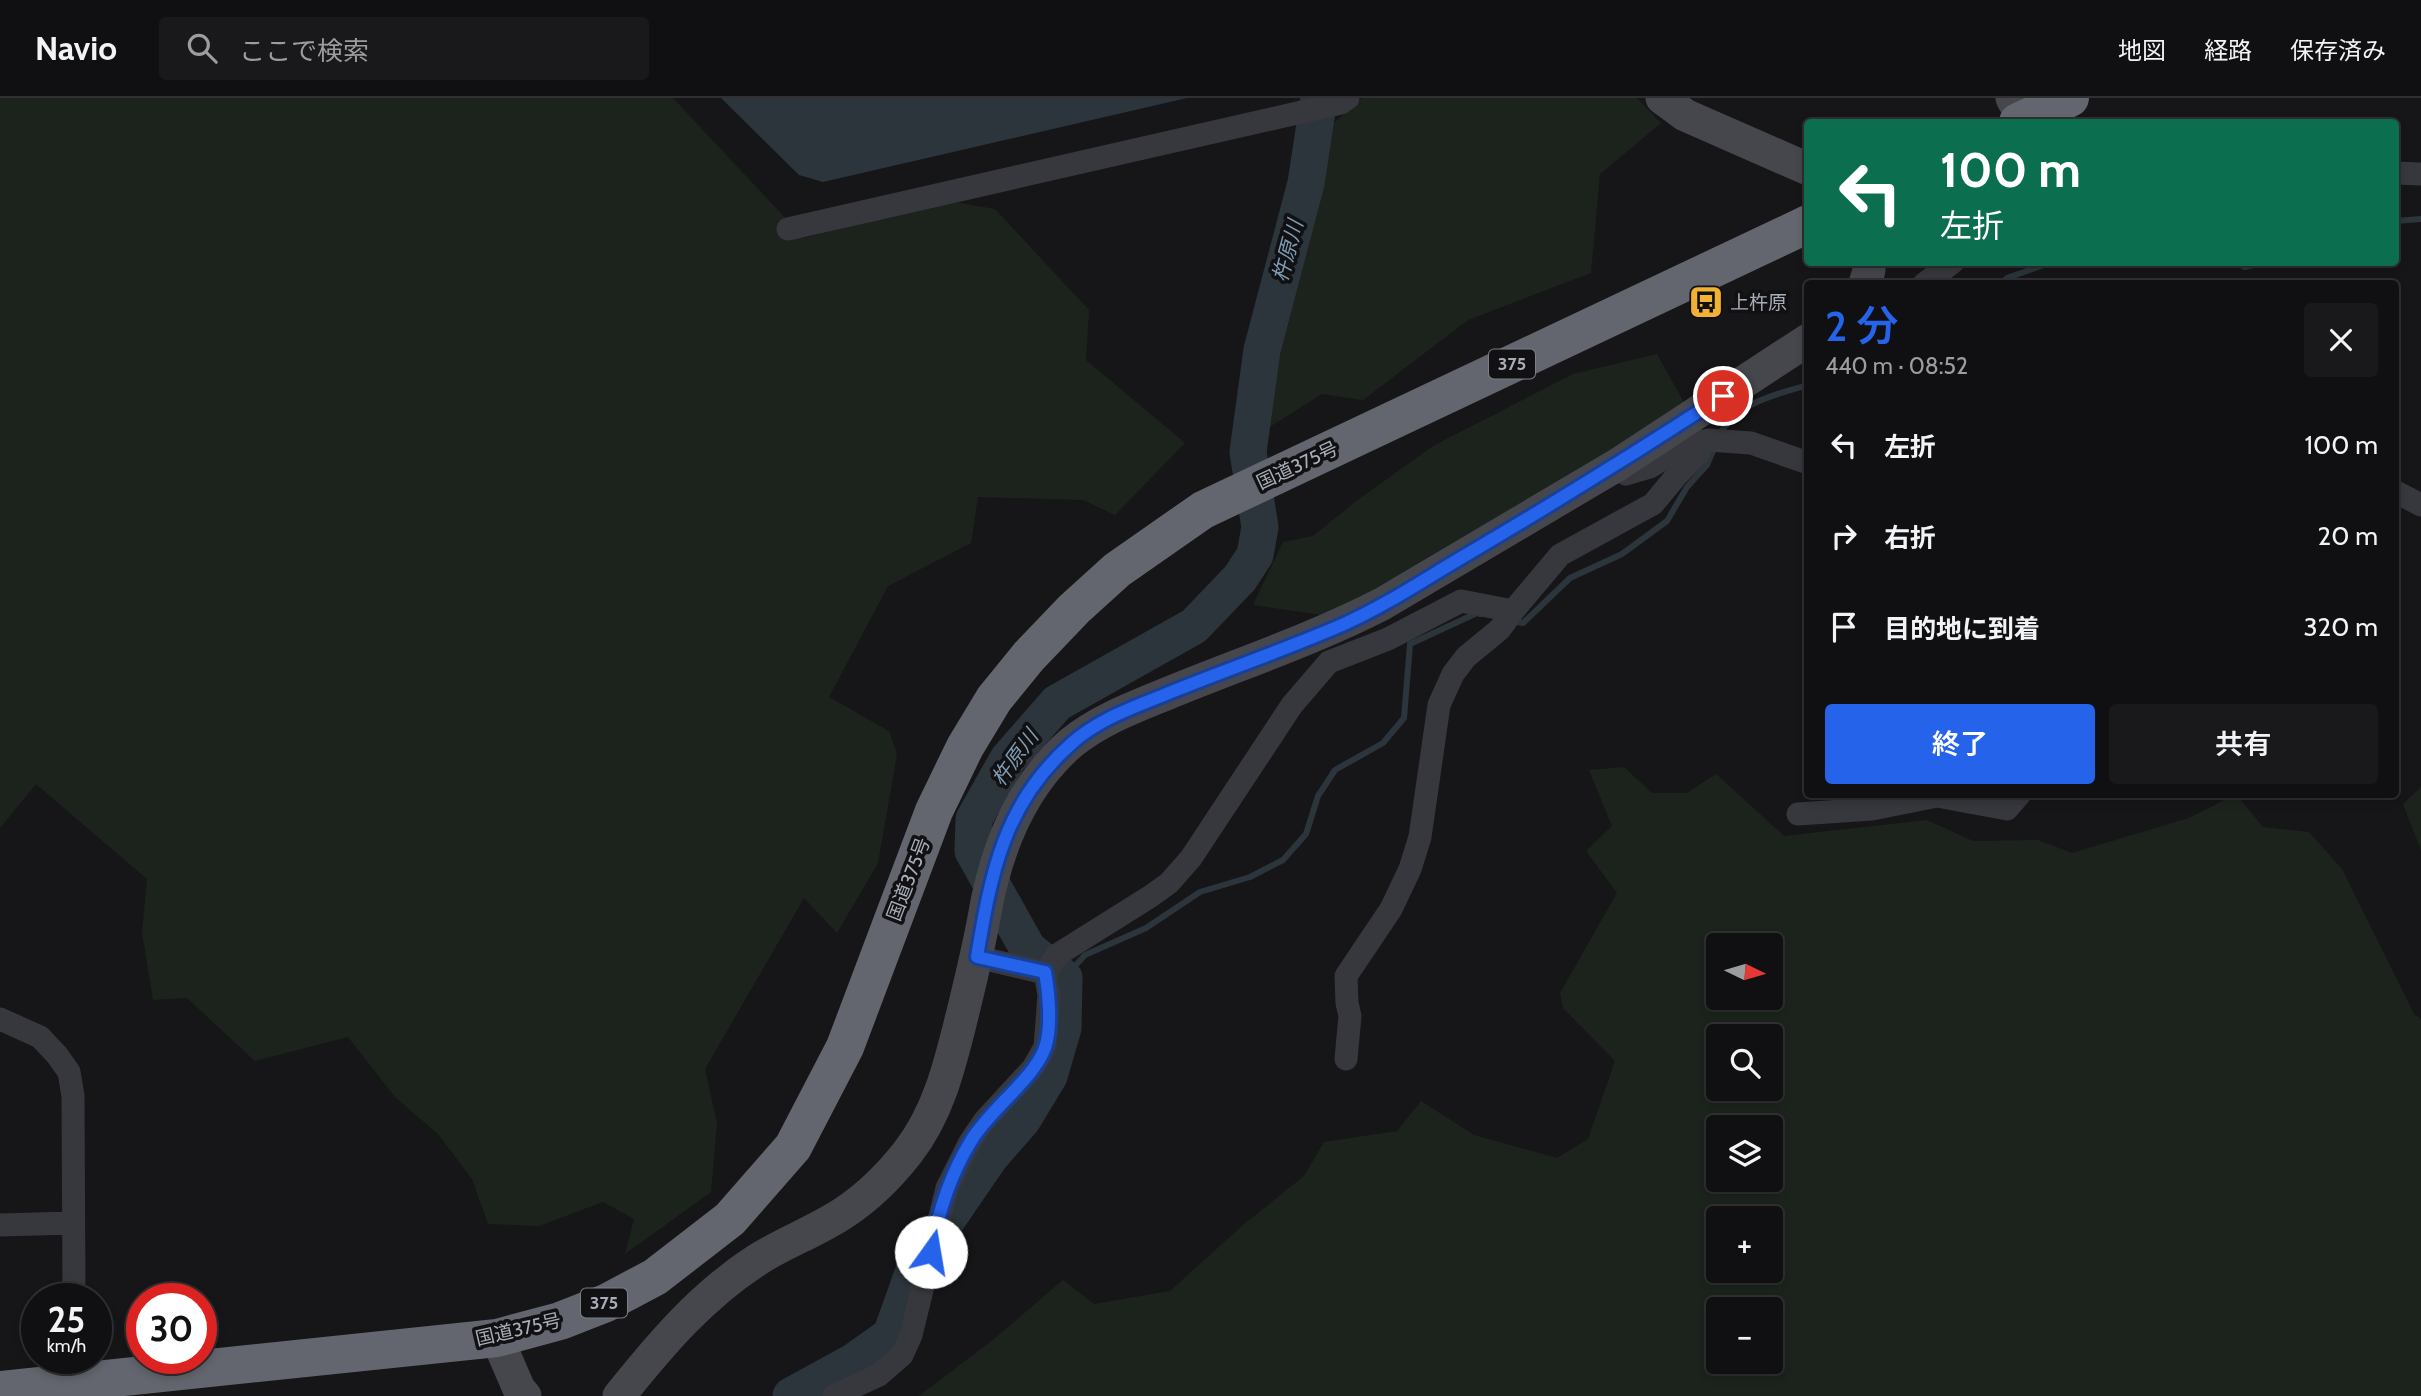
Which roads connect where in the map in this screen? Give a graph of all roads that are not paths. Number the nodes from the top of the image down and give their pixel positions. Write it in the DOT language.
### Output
graph roads {
  1 [pos="1348,98"];
  2 [pos="1662,98"];
  3 [pos="2070,98"];
  4 [pos="2018,113"];
  5 [pos="1804,167"];
  6 [pos="2399,173"];
  7 [pos="2421,174"];
  8 [pos="1804,226"];
  9 [pos="788,229"];
  10 [pos="1948,266"];
  11 [pos="1929,280"];
  12 [pos="1804,343"];
  13 [pos="1712,441"];
  14 [pos="1804,462"];
  15 [pos="1617,465"];
  16 [pos="2399,494"];
  17 [pos="2421,505"];
  18 [pos="1506,620"];
  19 [pos="1927,798"];
  20 [pos="1948,798"];
  21 [pos="2017,798"];
  22 [pos="1798,814"];
  23 [pos="977,957"];
  24 [pos="1045,972"];
  25 [pos="0,1019"];
  26 [pos="1346,1059"];
  27 [pos="72,1223"];
  28 [pos="0,1225"];
  29 [pos="74,1283"];
  30 [pos="497,1338"];
  31 [pos="1,1392"];
  32 [pos="525,1396"];
  33 [pos="619,1396"];
  34 [pos="834,1396"];
  1 -- 9 [label="street"];
  2 -- 5 [label="street"];
  3 -- 4 [label="highway"];
  6 -- 7 [label="street"];
  8 -- 30 [label="highway, 国道375号 / 375"];
  10 -- 11 [label="street"];
  12 -- 15 [label="street"];
  13 -- 14 [label="street"];
  13 -- 15 [label="street"];
  13 -- 18 [label="street"];
  15 -- 23 [label="street"];
  16 -- 17 [label="street"];
  18 -- 24 [label="street"];
  18 -- 26 [label="street"];
  19 -- 22 [label="street"];
  20 -- 21 [label="street"];
  23 -- 24 [label="street"];
  23 -- 33 [label="street"];
  24 -- 34 [label="street"];
  25 -- 27 [label="street"];
  27 -- 28 [label="street"];
  27 -- 29 [label="street"];
  30 -- 31 [label="highway, 国道375号 / 375"];
  30 -- 32 [label="street"];
}
